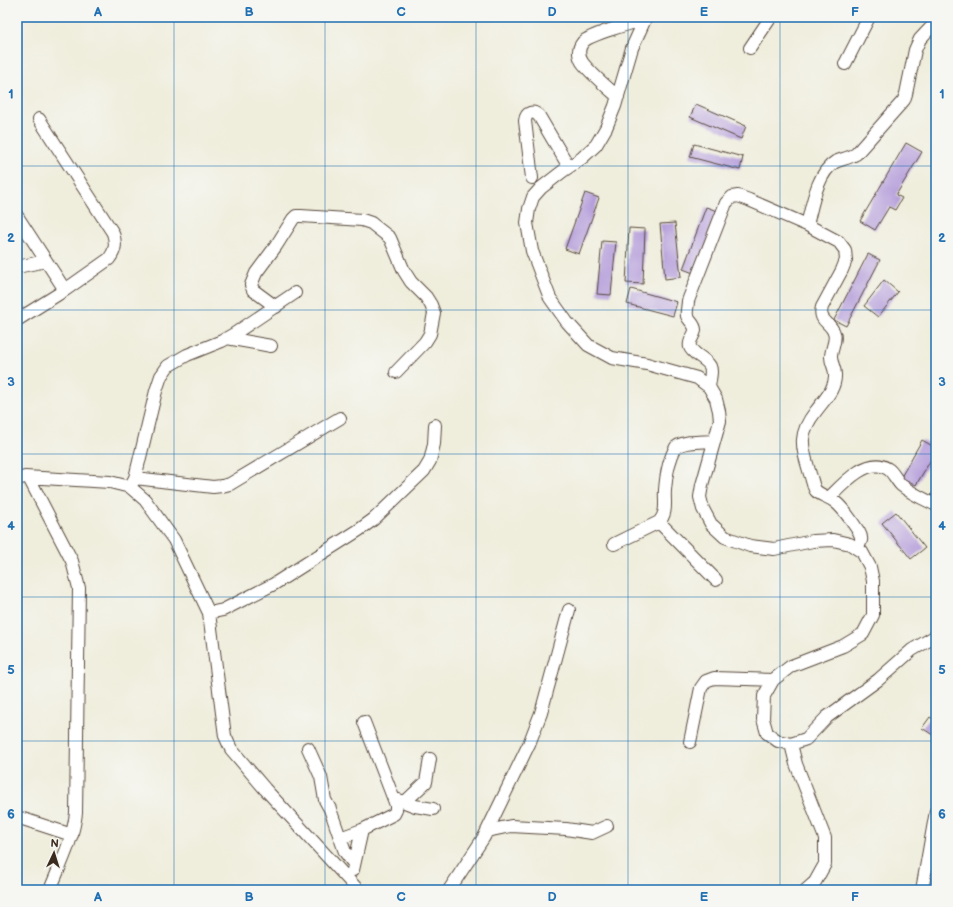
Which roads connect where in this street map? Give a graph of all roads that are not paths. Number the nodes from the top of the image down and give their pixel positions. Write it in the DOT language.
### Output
graph roads {
  1 [pos="771,17"];
  2 [pos="869,17"];
  3 [pos="645,18"];
  4 [pos="936,22"];
  5 [pos="750,48"];
  6 [pos="845,64"];
  7 [pos="618,97"];
  8 [pos="38,119"];
  9 [pos="569,167"];
  10 [pos="532,178"];
  11 [pos="17,216"];
  12 [pos="807,225"];
  13 [pos="46,260"];
  14 [pos="17,267"];
  15 [pos="65,290"];
  16 [pos="295,293"];
  17 [pos="276,307"];
  18 [pos="17,320"];
  19 [pos="227,338"];
  20 [pos="270,346"];
  21 [pos="396,372"];
  22 [pos="709,387"];
  23 [pos="340,418"];
  24 [pos="435,425"];
  25 [pos="714,441"];
  26 [pos="23,478"];
  27 [pos="132,483"];
  28 [pos="829,498"];
  29 [pos="936,505"];
  30 [pos="659,522"];
  31 [pos="614,544"];
  32 [pos="857,548"];
  33 [pos="716,580"];
  34 [pos="569,610"];
  35 [pos="209,613"];
  36 [pos="936,636"];
  37 [pos="773,680"];
  38 [pos="364,722"];
  39 [pos="690,742"];
  40 [pos="791,744"];
  41 [pos="308,748"];
  42 [pos="430,759"];
  43 [pos="393,797"];
  44 [pos="405,802"];
  45 [pos="433,809"];
  46 [pos="936,810"];
  47 [pos="17,817"];
  48 [pos="607,826"];
  49 [pos="362,830"];
  50 [pos="487,831"];
  51 [pos="72,835"];
  52 [pos="340,838"];
  53 [pos="354,864"];
  54 [pos="354,886"];
  55 [pos="50,890"];
  56 [pos="448,890"];
  57 [pos="806,890"];
  58 [pos="922,890"];
  1 -- 5 [label="street"];
  2 -- 6 [label="street"];
  3 -- 7 [label="street"];
  3 -- 7 [label="street"];
  4 -- 12 [label="street"];
  7 -- 9 [label="street"];
  8 -- 15 [label="street"];
  9 -- 10 [label="street"];
  9 -- 22 [label="street"];
  11 -- 13 [label="street"];
  12 -- 22 [label="street"];
  12 -- 28 [label="street"];
  13 -- 14 [label="street"];
  13 -- 15 [label="street"];
  15 -- 18 [label="street"];
  16 -- 17 [label="street"];
  17 -- 19 [label="street"];
  17 -- 21 [label="street"];
  19 -- 20 [label="street"];
  19 -- 27 [label="street"];
  22 -- 25 [label="street"];
  23 -- 27 [label="street"];
  24 -- 35 [label="street"];
  25 -- 30 [label="street"];
  25 -- 32 [label="street"];
  26 -- 27 [label="street"];
  26 -- 51 [label="street"];
  27 -- 35 [label="street"];
  28 -- 29 [label="street"];
  28 -- 32 [label="street"];
  30 -- 31 [label="street"];
  30 -- 33 [label="street"];
  32 -- 37 [label="street"];
  34 -- 50 [label="street"];
  35 -- 54 [label="street"];
  36 -- 40 [label="street"];
  37 -- 39 [label="street"];
  37 -- 40 [label="street"];
  38 -- 43 [label="street"];
  40 -- 57 [label="street"];
  41 -- 52 [label="street"];
  42 -- 44 [label="street"];
  43 -- 44 [label="street"];
  43 -- 49 [label="street"];
  44 -- 45 [label="street"];
  46 -- 58 [label="street"];
  47 -- 51 [label="street"];
  48 -- 50 [label="street"];
  49 -- 52 [label="street"];
  49 -- 53 [label="street"];
  50 -- 56 [label="street"];
  51 -- 55 [label="street"];
  52 -- 53 [label="street"];
  53 -- 54 [label="street"];
}
